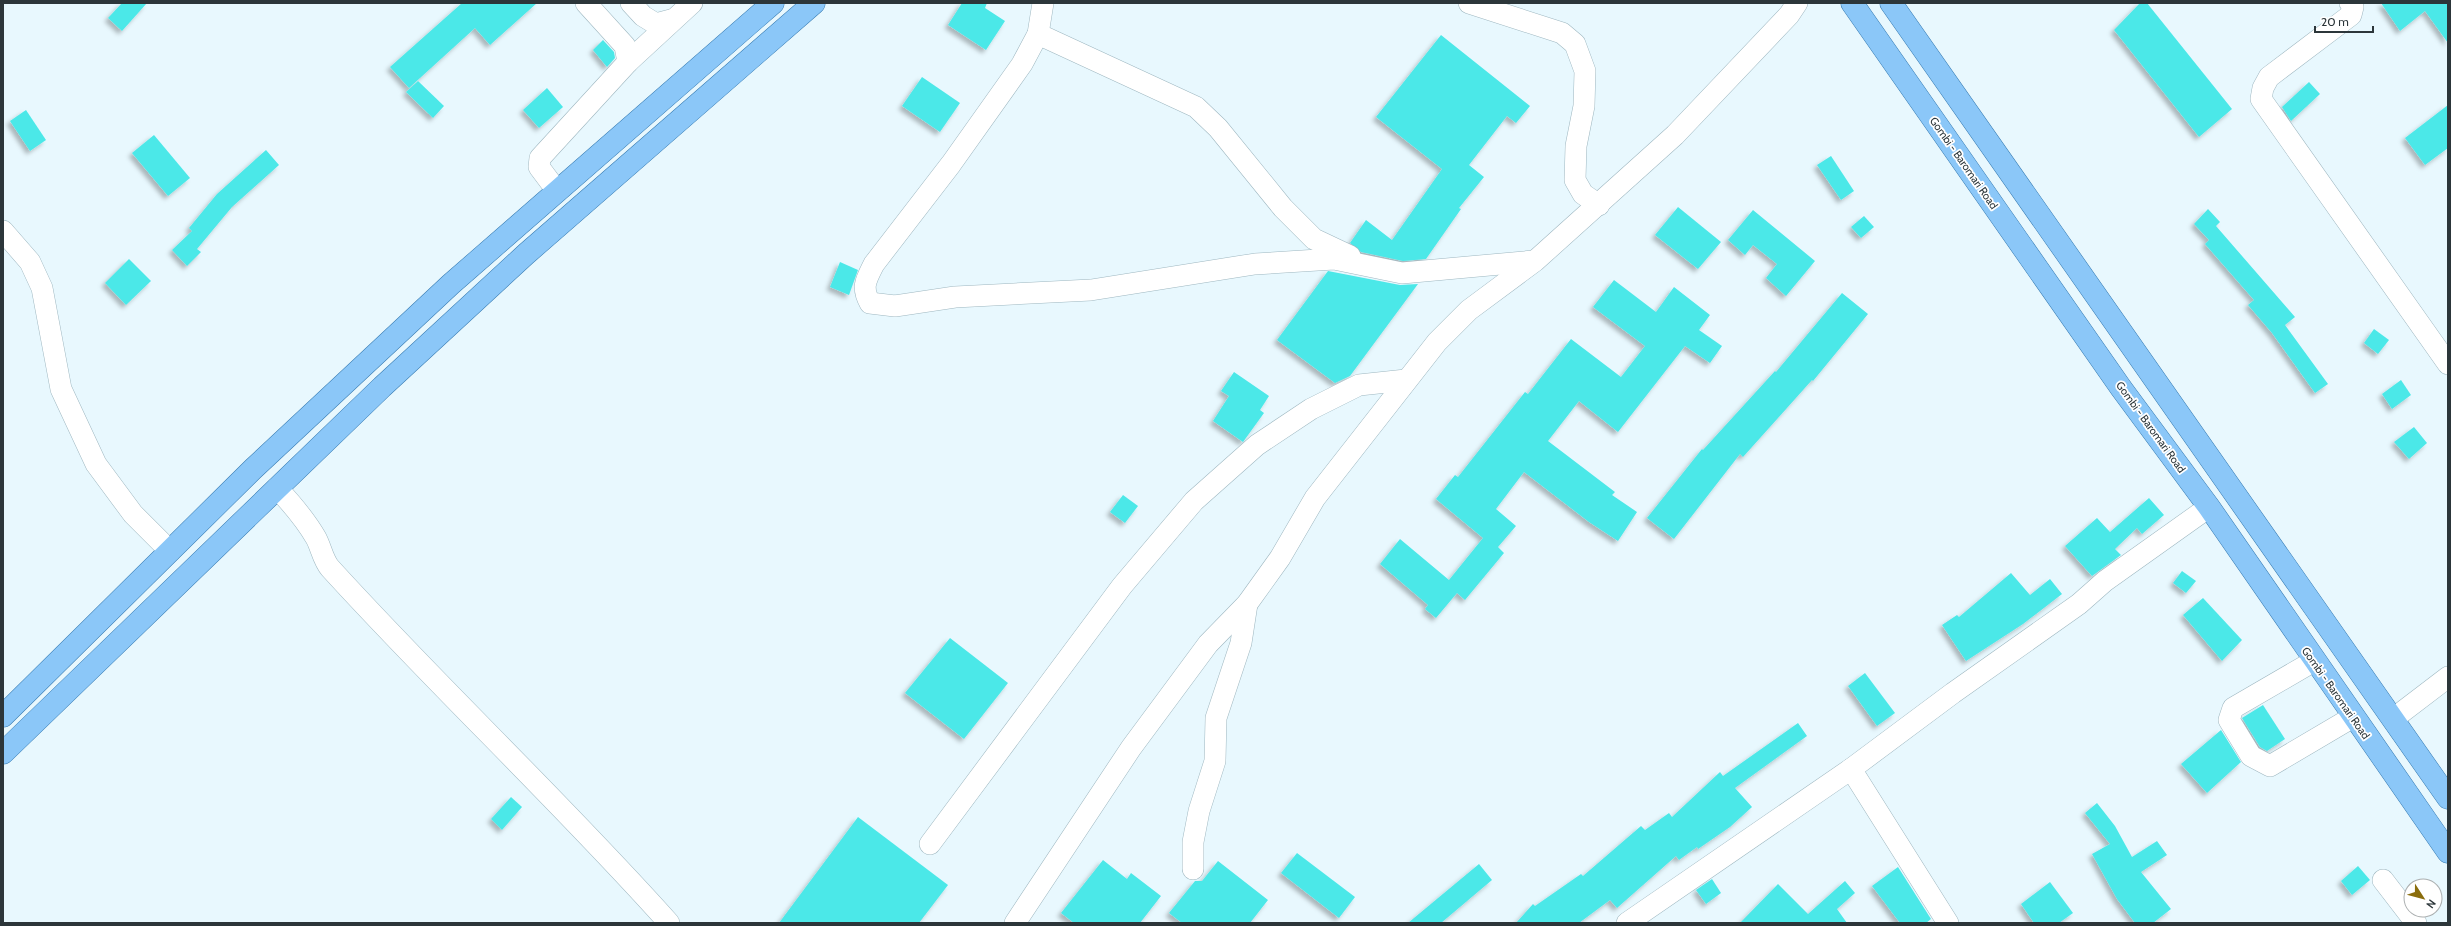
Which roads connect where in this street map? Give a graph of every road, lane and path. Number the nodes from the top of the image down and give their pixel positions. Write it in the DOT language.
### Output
graph roads {
  1 [pos="586,3"];
  2 [pos="632,3"];
  3 [pos="692,3"];
  4 [pos="773,3"];
  5 [pos="814,3"];
  6 [pos="1043,3"];
  7 [pos="1469,3"];
  8 [pos="1797,3"];
  9 [pos="1852,3"];
  10 [pos="1891,3"];
  11 [pos="2350,3"];
  12 [pos="671,20"];
  13 [pos="1038,34"];
  14 [pos="628,62"];
  15 [pos="557,191"];
  16 [pos="1599,205"];
  17 [pos="3,231"];
  18 [pos="1535,261"];
  19 [pos="1367,265"];
  20 [pos="2448,364"];
  21 [pos="1406,380"];
  22 [pos="277,488"];
  23 [pos="2209,507"];
  24 [pos="170,551"];
  25 [pos="1247,604"];
  26 [pos="2314,661"];
  27 [pos="2448,677"];
  28 [pos="3,716"];
  29 [pos="2353,717"];
  30 [pos="2393,719"];
  31 [pos="3,753"];
  32 [pos="1851,769"];
  33 [pos="2448,798"];
  34 [pos="930,844"];
  35 [pos="2448,852"];
  36 [pos="1193,869"];
  37 [pos="2383,880"];
  38 [pos="669,923"];
  39 [pos="1015,923"];
  40 [pos="1627,923"];
  41 [pos="1948,923"];
  42 [pos="2416,923"];
  1 -- 14 [label="street"];
  2 -- 12 [label="street"];
  3 -- 12 [label="street"];
  4 -- 15 [label="main road"];
  5 -- 22 [label="main road"];
  6 -- 13 [label="street"];
  7 -- 16 [label="street"];
  8 -- 16 [label="street"];
  9 -- 23 [label="main road, Gombi - Baromari Road"];
  10 -- 30 [label="main road"];
  11 -- 20 [label="street"];
  12 -- 14 [label="street"];
  13 -- 19 [label="street"];
  13 -- 19 [label="street"];
  14 -- 15 [label="street"];
  15 -- 24 [label="main road"];
  16 -- 18 [label="street"];
  17 -- 24 [label="street"];
  18 -- 19 [label="street"];
  18 -- 21 [label="street"];
  21 -- 25 [label="street"];
  21 -- 34 [label="street"];
  22 -- 31 [label="main road"];
  22 -- 38 [label="street"];
  23 -- 26 [label="main road, Gombi - Baromari Road"];
  23 -- 32 [label="street"];
  24 -- 28 [label="main road"];
  25 -- 36 [label="street"];
  25 -- 39 [label="street"];
  26 -- 29 [label="main road, Gombi - Baromari Road"];
  26 -- 29 [label="street"];
  27 -- 30 [label="street"];
  29 -- 35 [label="main road, Gombi - Baromari Road"];
  30 -- 33 [label="main road"];
  32 -- 40 [label="street"];
  32 -- 41 [label="street"];
  37 -- 42 [label="street"];
}
